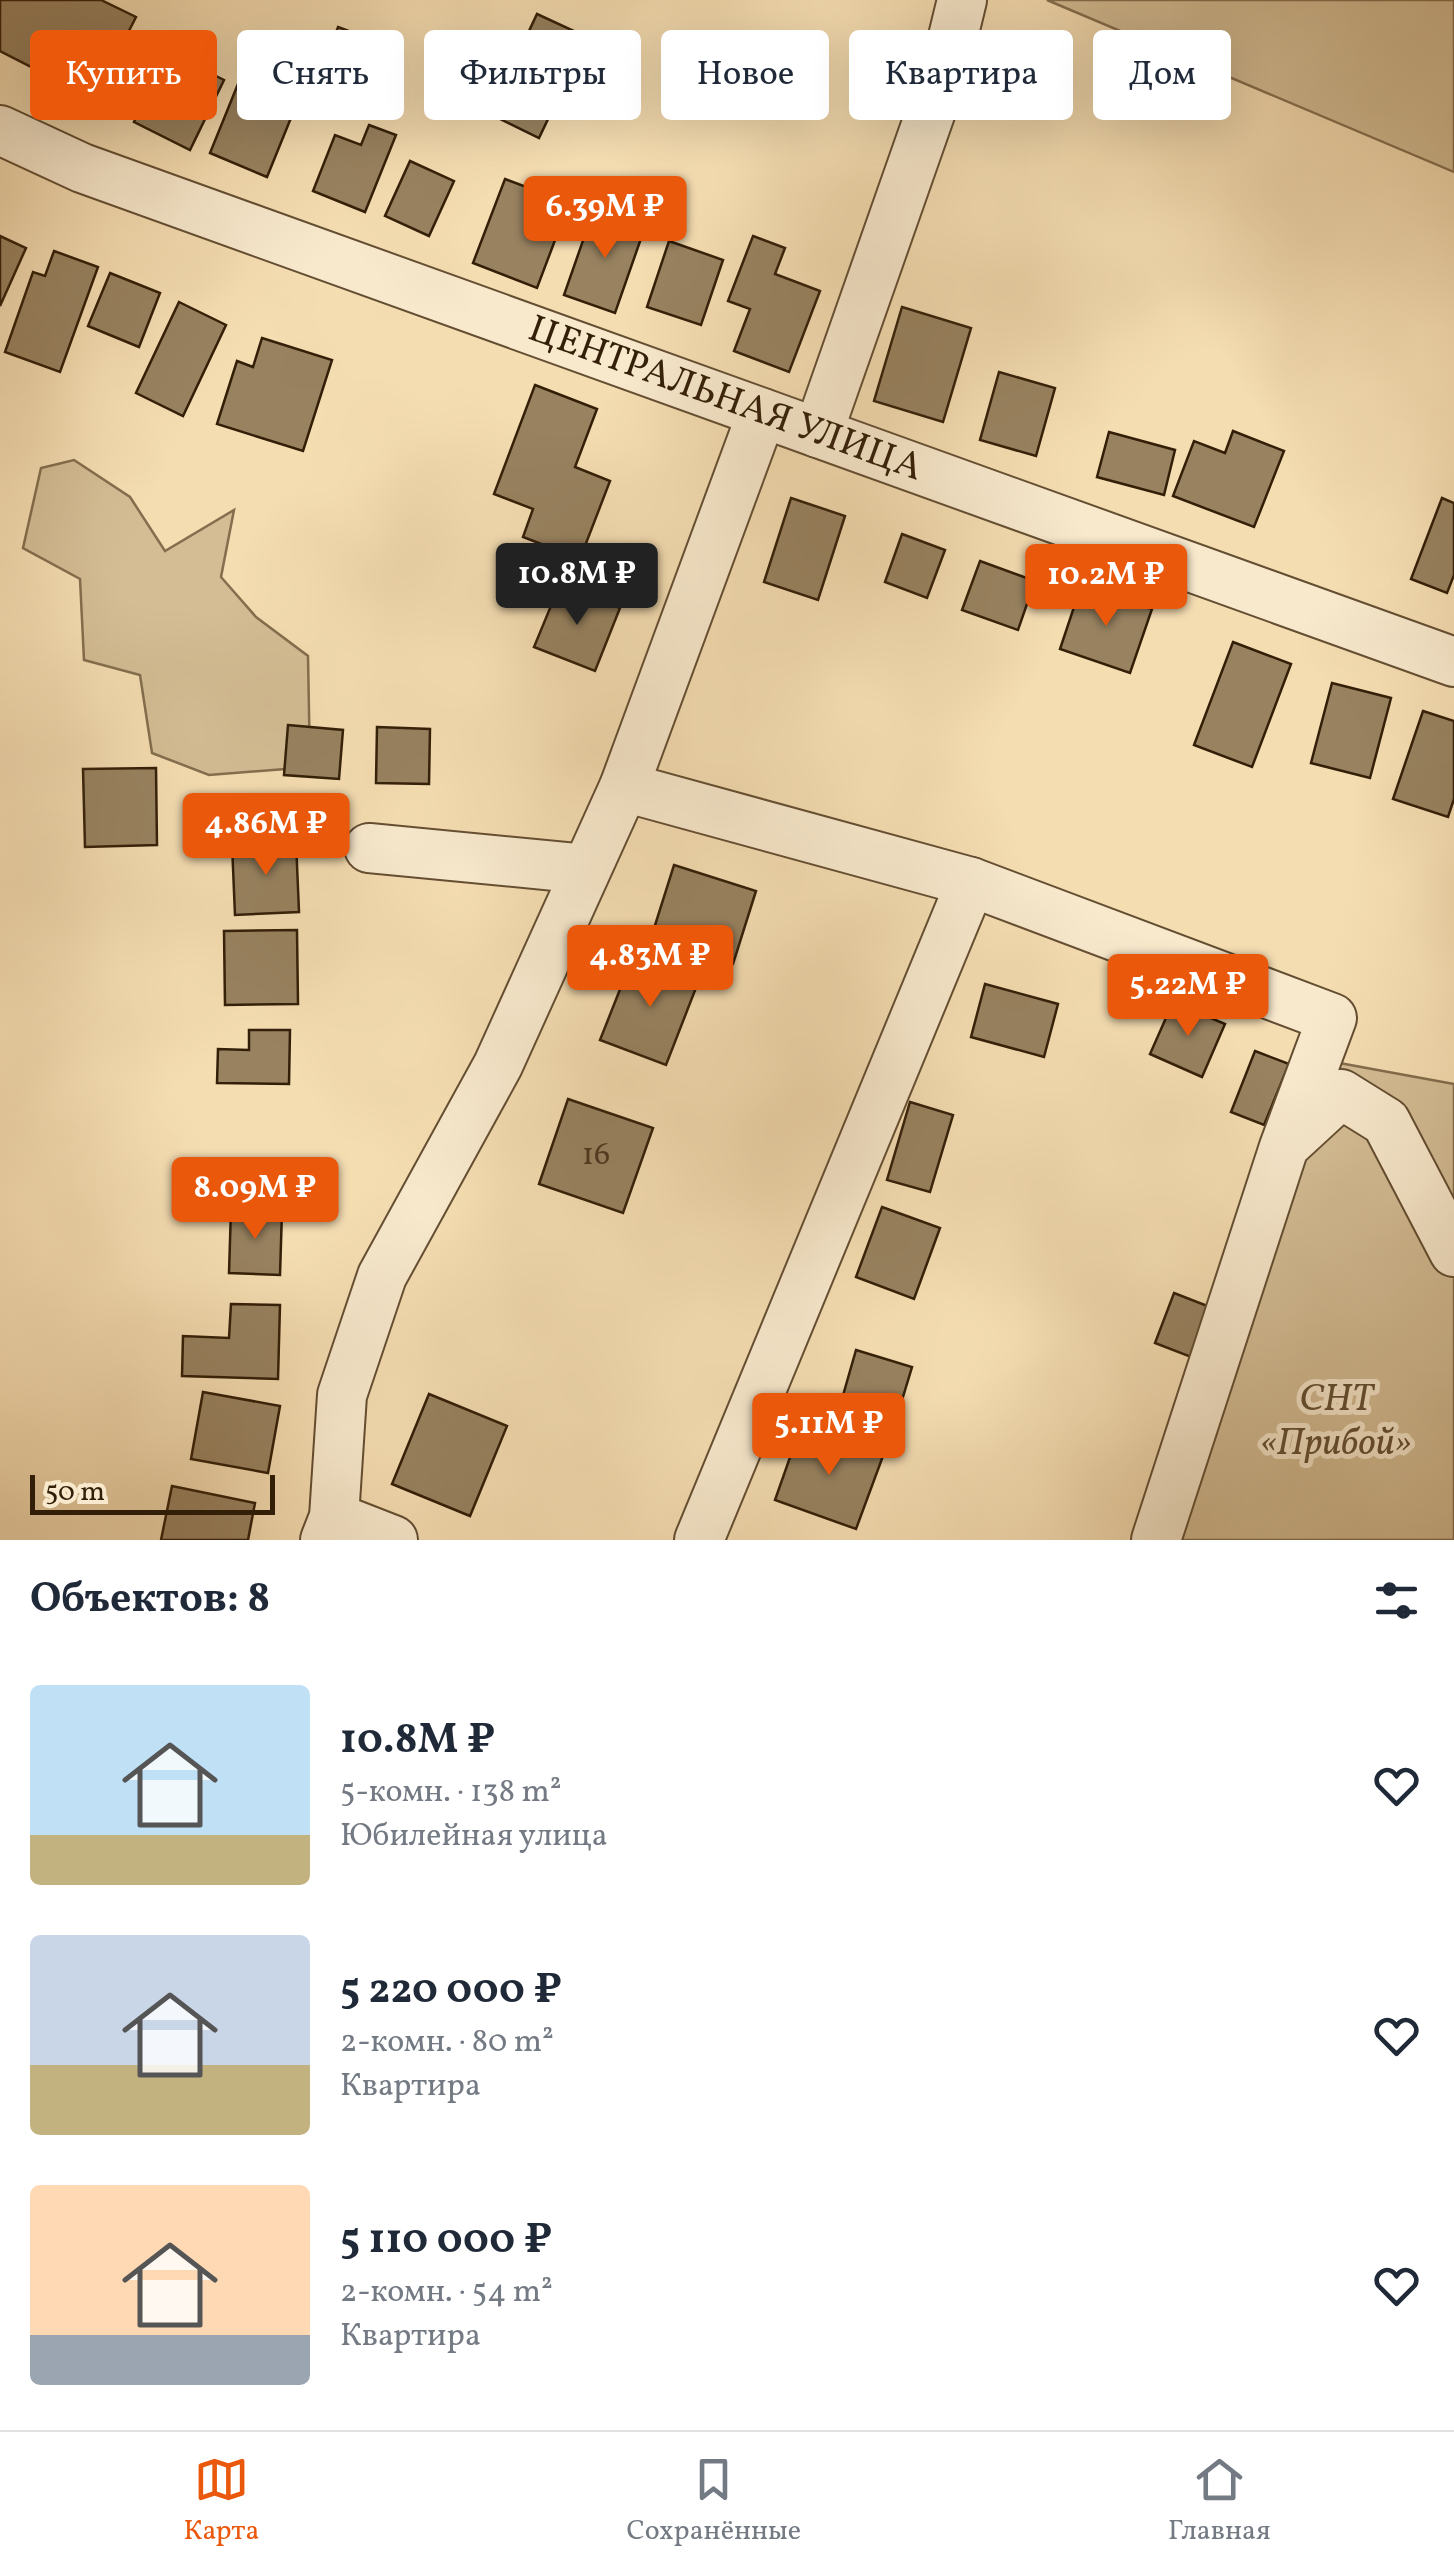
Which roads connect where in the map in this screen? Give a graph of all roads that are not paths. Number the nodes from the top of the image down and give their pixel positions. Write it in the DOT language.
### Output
graph roads {
  1 [pos="962,0"];
  2 [pos="0,130"];
  3 [pos="762,414"];
  4 [pos="818,433"];
  5 [pos="1454,662"];
  6 [pos="624,786"];
  7 [pos="368,848"];
  8 [pos="586,869"];
  9 [pos="971,882"];
  10 [pos="1284,1147"];
  11 [pos="1454,1252"];
  12 [pos="329,1529"];
  13 [pos="393,1540"];
  14 [pos="699,1540"];
  15 [pos="1156,1540"];
  1 -- 4 [label="street"];
  2 -- 3 [label="street, ЦЕНТРАЛЬНАЯ УЛИЦА"];
  3 -- 4 [label="street, ЦЕНТРАЛЬНАЯ УЛИЦА"];
  3 -- 6 [label="street"];
  4 -- 5 [label="street, ЦЕНТРАЛЬНАЯ УЛИЦА"];
  6 -- 8 [label="street"];
  6 -- 9 [label="street"];
  7 -- 8 [label="street"];
  8 -- 12 [label="street"];
  9 -- 10 [label="street"];
  9 -- 14 [label="street"];
  10 -- 11 [label="street"];
  10 -- 15 [label="street"];
  12 -- 13 [label="street"];
}
